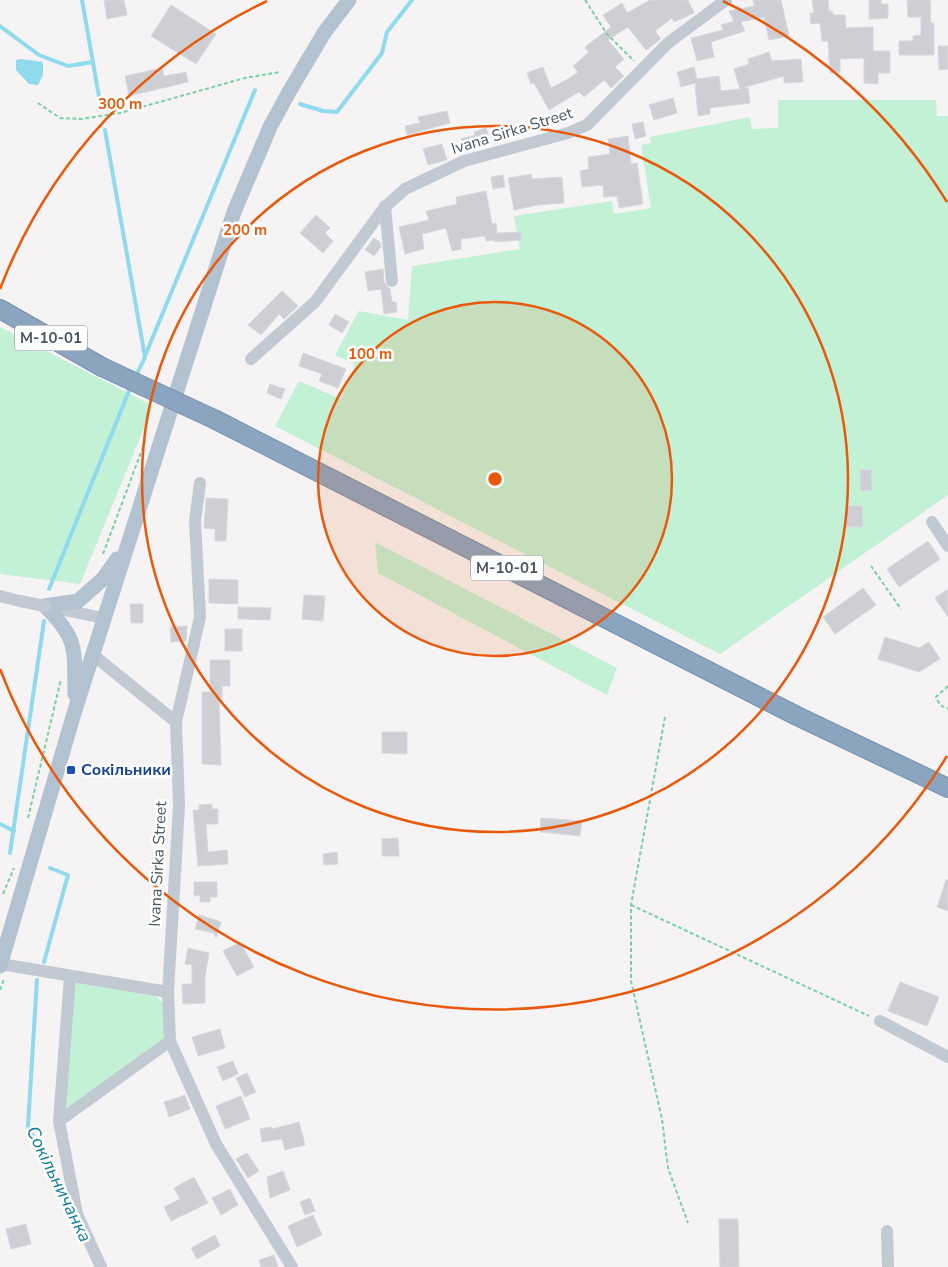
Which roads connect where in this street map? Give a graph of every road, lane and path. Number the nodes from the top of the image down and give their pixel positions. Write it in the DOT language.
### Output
graph roads {
  1 [pos="349,0"];
  2 [pos="585,0"];
  3 [pos="726,0"];
  4 [pos="642,70"];
  5 [pos="280,72"];
  6 [pos="284,72"];
  7 [pos="282,77"];
  8 [pos="38,102"];
  9 [pos="385,206"];
  10 [pos="392,281"];
  11 [pos="0,309"];
  12 [pos="251,359"];
  13 [pos="148,434"];
  14 [pos="200,483"];
  15 [pos="932,522"];
  16 [pos="129,538"];
  17 [pos="948,546"];
  18 [pos="101,561"];
  19 [pos="871,566"];
  20 [pos="0,596"];
  21 [pos="45,606"];
  22 [pos="901,609"];
  23 [pos="104,618"];
  24 [pos="92,654"];
  25 [pos="62,673"];
  26 [pos="948,686"];
  27 [pos="948,709"];
  28 [pos="75,710"];
  29 [pos="665,717"];
  30 [pos="176,722"];
  31 [pos="915,773"];
  32 [pos="948,788"];
  33 [pos="948,792"];
  34 [pos="28,821"];
  35 [pos="14,866"];
  36 [pos="3,894"];
  37 [pos="631,905"];
  38 [pos="0,965"];
  39 [pos="70,977"];
  40 [pos="168,992"];
  41 [pos="880,1022"];
  42 [pos="170,1040"];
  43 [pos="948,1057"];
  44 [pos="59,1120"];
  45 [pos="688,1223"];
  46 [pos="887,1231"];
  47 [pos="102,1267"];
  48 [pos="292,1267"];
  49 [pos="888,1267"];
  1 -- 16 [label="main road"];
  2 -- 4 [label="path"];
  3 -- 4 [label="street, Ivana Sirka Street"];
  4 -- 9 [label="street, Ivana Sirka Street"];
  5 -- 8 [label="path"];
  6 -- 7 [label="path"];
  9 -- 10 [label="street"];
  9 -- 12 [label="street, Ivana Sirka Street"];
  11 -- 31 [label="highway, М-10-01, bridge"];
  13 -- 18 [label="path"];
  14 -- 30 [label="street, Ivana Sirka Street"];
  15 -- 17 [label="street"];
  16 -- 21 [label="main road"];
  16 -- 23 [label="main road"];
  19 -- 22 [label="path"];
  20 -- 21 [label="street, bridge"];
  21 -- 23 [label="street"];
  21 -- 28 [label="main road"];
  23 -- 24 [label="main road"];
  24 -- 28 [label="main road"];
  24 -- 30 [label="street"];
  25 -- 34 [label="path"];
  26 -- 27 [label="path"];
  28 -- 38 [label="main road"];
  29 -- 37 [label="path"];
  30 -- 40 [label="street, Ivana Sirka Street"];
  31 -- 32 [label="highway, М-10-01"];
  31 -- 33 [label="highway, М-10-01"];
  35 -- 36 [label="path"];
  37 -- 41 [label="path"];
  37 -- 45 [label="path"];
  38 -- 39 [label="street"];
  39 -- 40 [label="street"];
  39 -- 44 [label="street"];
  40 -- 42 [label="street, Ivana Sirka Street"];
  41 -- 43 [label="street"];
  42 -- 44 [label="street"];
  42 -- 48 [label="street, Ivana Sirka Street"];
  44 -- 47 [label="street"];
  46 -- 49 [label="street"];
}
